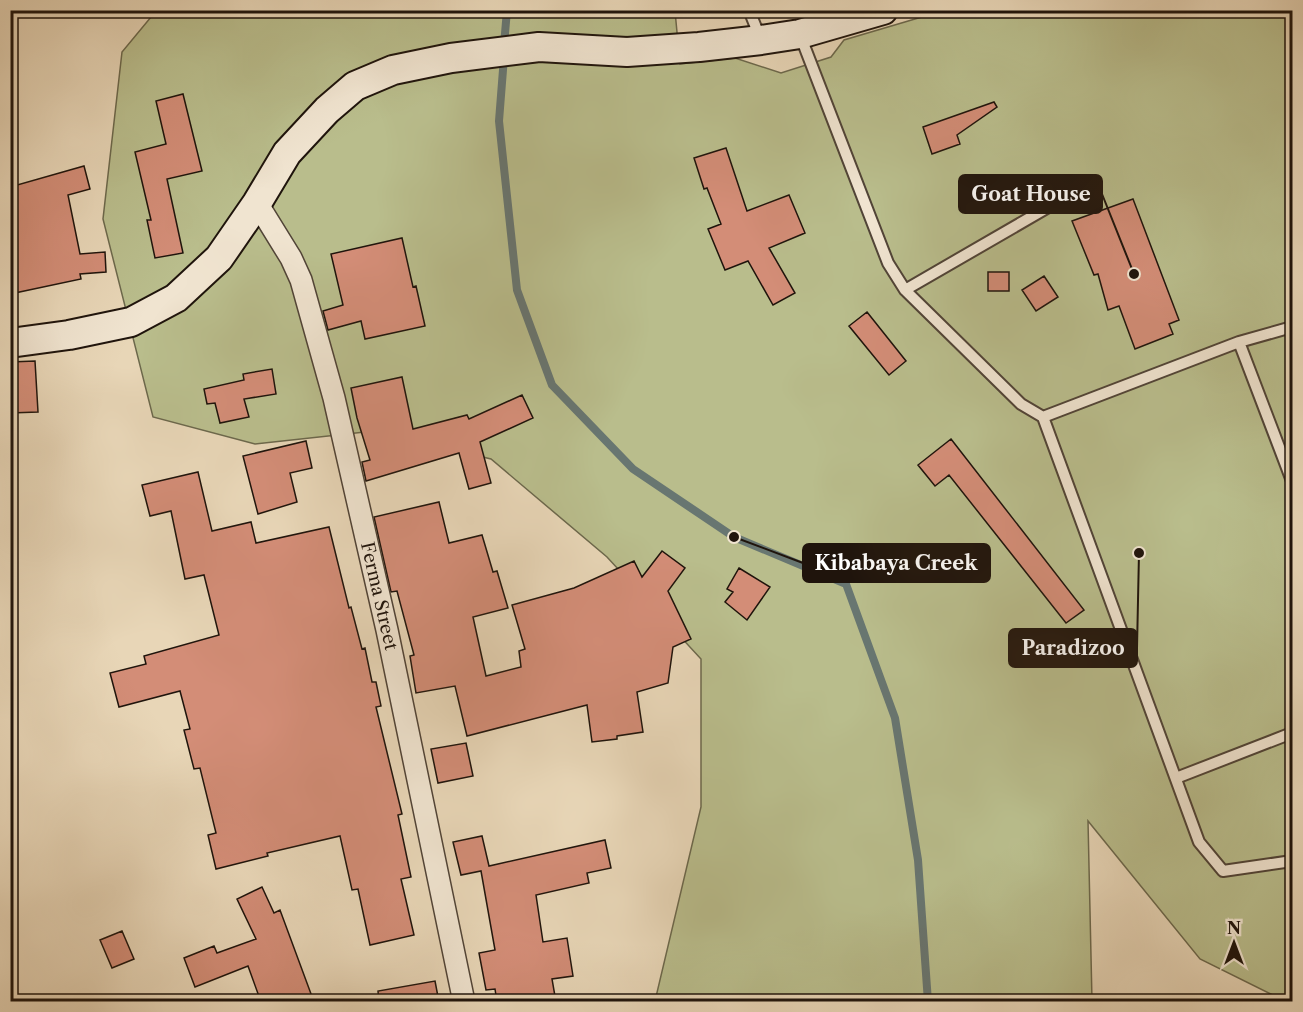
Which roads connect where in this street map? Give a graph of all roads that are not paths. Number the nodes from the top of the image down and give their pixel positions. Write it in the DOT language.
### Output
graph roads {
  1 [pos="749,10"];
  2 [pos="883,10"];
  3 [pos="800,34"];
  4 [pos="761,40"];
  5 [pos="256,203"];
  6 [pos="1052,205"];
  7 [pos="905,290"];
  8 [pos="1293,327"];
  9 [pos="1239,342"];
  10 [pos="10,343"];
  11 [pos="1043,417"];
  12 [pos="1293,481"];
  13 [pos="1293,733"];
  14 [pos="1176,778"];
  15 [pos="1293,861"];
  16 [pos="464,1002"];
  1 -- 4 [label="lane"];
  2 -- 3 [label="main road"];
  3 -- 4 [label="main road"];
  3 -- 7 [label="lane"];
  4 -- 5 [label="main road"];
  5 -- 10 [label="main road"];
  5 -- 16 [label="street, Ferma Street"];
  6 -- 7 [label="lane"];
  7 -- 11 [label="lane"];
  8 -- 9 [label="lane"];
  9 -- 11 [label="lane"];
  9 -- 12 [label="lane"];
  11 -- 14 [label="lane"];
  13 -- 14 [label="lane"];
  14 -- 15 [label="lane"];
}
